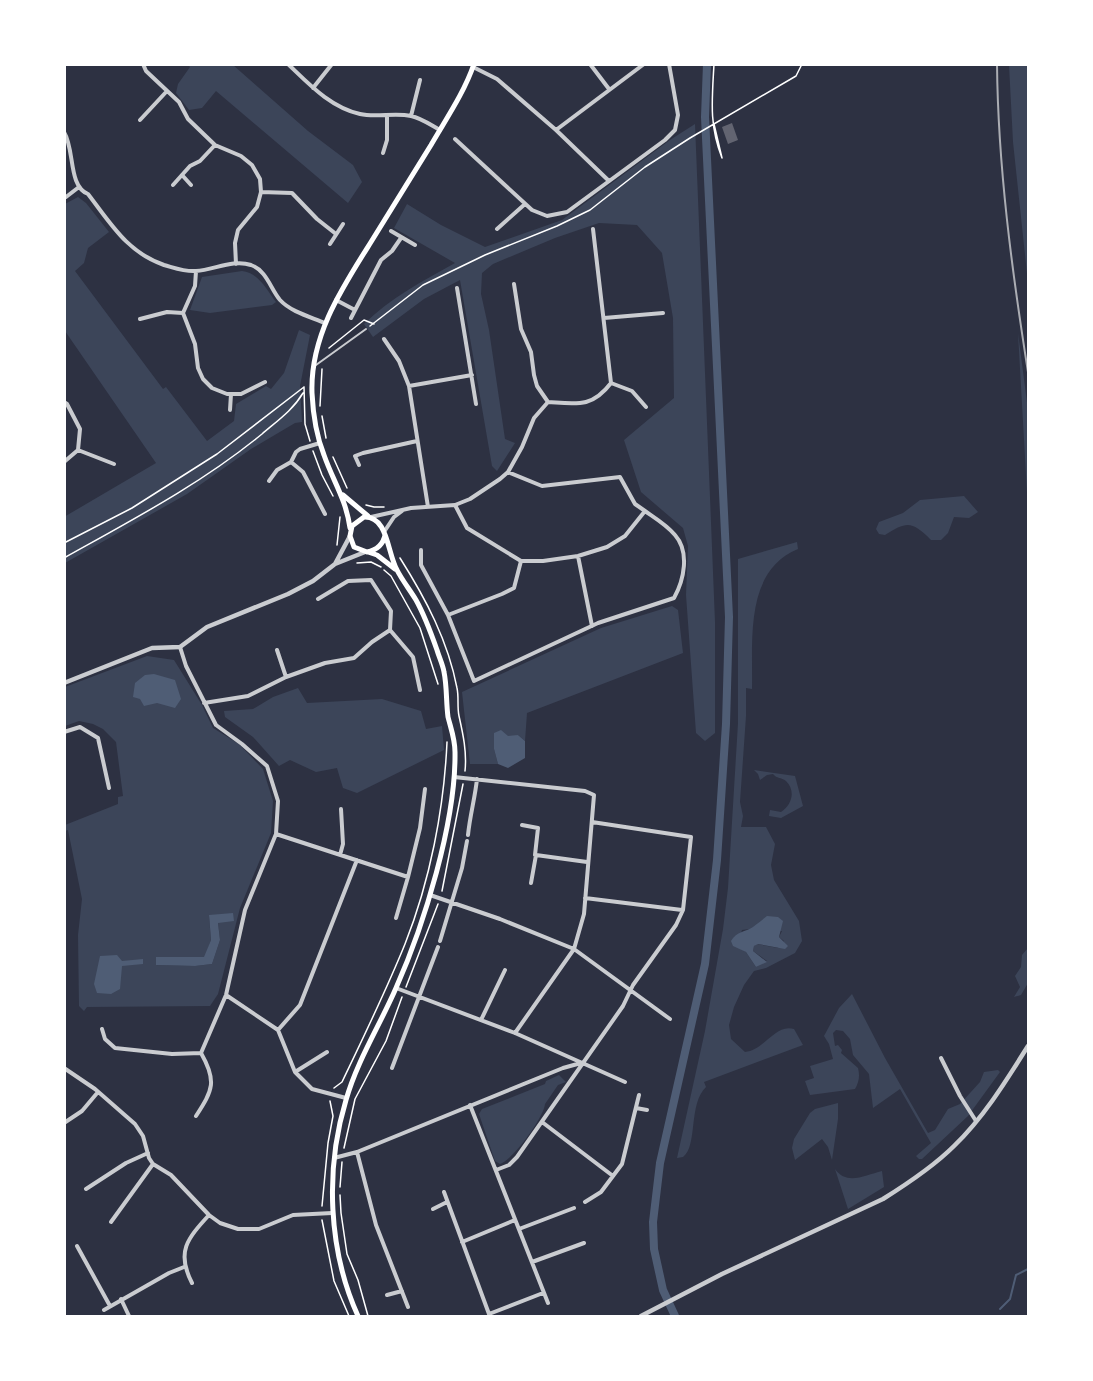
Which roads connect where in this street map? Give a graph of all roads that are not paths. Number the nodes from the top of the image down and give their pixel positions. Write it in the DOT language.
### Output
graph roads {
  1 [pos="143,64"];
  2 [pos="288,64"];
  3 [pos="332,64"];
  4 [pos="590,64"];
  5 [pos="644,64"];
  6 [pos="669,64"];
  7 [pos="473,66"];
  8 [pos="420,80"];
  9 [pos="313,88"];
  10 [pos="609,89"];
  11 [pos="167,91"];
  12 [pos="387,116"];
  13 [pos="411,116"];
  14 [pos="140,120"];
  15 [pos="440,130"];
  16 [pos="556,130"];
  17 [pos="64,132"];
  18 [pos="455,139"];
  19 [pos="215,145"];
  20 [pos="383,153"];
  21 [pos="182,175"];
  22 [pos="610,182"];
  23 [pos="191,184"];
  24 [pos="173,185"];
  25 [pos="79,187"];
  26 [pos="261,192"];
  27 [pos="66,197"];
  28 [pos="525,204"];
  29 [pos="343,224"];
  30 [pos="497,229"];
  31 [pos="593,229"];
  32 [pos="391,231"];
  33 [pos="336,234"];
  34 [pos="401,238"];
  35 [pos="330,244"];
  36 [pos="415,245"];
  37 [pos="236,264"];
  38 [pos="196,271"];
  39 [pos="514,285"];
  40 [pos="457,288"];
  41 [pos="336,300"];
  42 [pos="355,310"];
  43 [pos="183,313"];
  44 [pos="663,313"];
  45 [pos="351,318"];
  46 [pos="604,318"];
  47 [pos="140,319"];
  48 [pos="326,323"];
  49 [pos="366,329"];
  50 [pos="384,339"];
  51 [pos="314,367"];
  52 [pos="472,375"];
  53 [pos="265,382"];
  54 [pos="611,383"];
  55 [pos="409,387"];
  56 [pos="231,394"];
  57 [pos="64,402"];
  58 [pos="548,402"];
  59 [pos="477,404"];
  60 [pos="646,407"];
  61 [pos="230,410"];
  62 [pos="417,441"];
  63 [pos="320,443"];
  64 [pos="78,450"];
  65 [pos="64,462"];
  66 [pos="291,462"];
  67 [pos="114,464"];
  68 [pos="359,465"];
  69 [pos="508,472"];
  70 [pos="269,482"];
  71 [pos="345,492"];
  72 [pos="455,505"];
  73 [pos="428,507"];
  74 [pos="402,511"];
  75 [pos="645,511"];
  76 [pos="325,514"];
  77 [pos="370,517"];
  78 [pos="350,533"];
  79 [pos="384,534"];
  80 [pos="421,549"];
  81 [pos="366,552"];
  82 [pos="578,556"];
  83 [pos="521,561"];
  84 [pos="335,564"];
  85 [pos="397,570"];
  86 [pos="318,599"];
  87 [pos="448,615"];
  88 [pos="592,626"];
  89 [pos="390,630"];
  90 [pos="180,648"];
  91 [pos="277,650"];
  92 [pos="286,677"];
  93 [pos="64,683"];
  94 [pos="420,690"];
  95 [pos="204,703"];
  96 [pos="64,732"];
  97 [pos="453,777"];
  98 [pos="477,779"];
  99 [pos="109,788"];
  100 [pos="425,789"];
  101 [pos="341,808"];
  102 [pos="592,822"];
  103 [pos="522,825"];
  104 [pos="276,834"];
  105 [pos="468,835"];
  106 [pos="467,841"];
  107 [pos="340,855"];
  108 [pos="535,856"];
  109 [pos="357,860"];
  110 [pos="587,862"];
  111 [pos="408,877"];
  112 [pos="531,883"];
  113 [pos="429,895"];
  114 [pos="585,898"];
  115 [pos="452,902"];
  116 [pos="683,910"];
  117 [pos="396,918"];
  118 [pos="440,941"];
  119 [pos="438,947"];
  120 [pos="574,949"];
  121 [pos="505,970"];
  122 [pos="396,988"];
  123 [pos="632,991"];
  124 [pos="226,995"];
  125 [pos="419,996"];
  126 [pos="670,1019"];
  127 [pos="481,1020"];
  128 [pos="102,1029"];
  129 [pos="278,1030"];
  130 [pos="515,1033"];
  131 [pos="1029,1046"];
  132 [pos="327,1052"];
  133 [pos="201,1053"];
  134 [pos="941,1058"];
  135 [pos="581,1063"];
  136 [pos="64,1068"];
  137 [pos="393,1068"];
  138 [pos="295,1072"];
  139 [pos="625,1082"];
  140 [pos="98,1092"];
  141 [pos="639,1095"];
  142 [pos="346,1098"];
  143 [pos="470,1105"];
  144 [pos="636,1108"];
  145 [pos="648,1110"];
  146 [pos="196,1116"];
  147 [pos="976,1121"];
  148 [pos="542,1122"];
  149 [pos="64,1123"];
  150 [pos="357,1152"];
  151 [pos="148,1153"];
  152 [pos="334,1158"];
  153 [pos="153,1164"];
  154 [pos="496,1170"];
  155 [pos="613,1176"];
  156 [pos="86,1189"];
  157 [pos="444,1192"];
  158 [pos="447,1202"];
  159 [pos="585,1202"];
  160 [pos="574,1208"];
  161 [pos="433,1209"];
  162 [pos="332,1213"];
  163 [pos="209,1215"];
  164 [pos="515,1220"];
  165 [pos="111,1222"];
  166 [pos="519,1228"];
  167 [pos="462,1242"];
  168 [pos="584,1243"];
  169 [pos="77,1246"];
  170 [pos="532,1262"];
  171 [pos="184,1267"];
  172 [pos="192,1282"];
  173 [pos="402,1291"];
  174 [pos="543,1293"];
  175 [pos="387,1295"];
  176 [pos="121,1299"];
  177 [pos="548,1303"];
  178 [pos="110,1306"];
  179 [pos="408,1307"];
  180 [pos="104,1310"];
  181 [pos="129,1317"];
  182 [pos="358,1317"];
  183 [pos="641,1317"];
  1 -- 11 [label="street"];
  2 -- 9 [label="street"];
  3 -- 9 [label="street"];
  4 -- 10 [label="street"];
  5 -- 10 [label="street"];
  6 -- 22 [label="street"];
  7 -- 15 [label="main road"];
  7 -- 16 [label="street"];
  8 -- 13 [label="street"];
  9 -- 12 [label="street"];
  10 -- 16 [label="street"];
  11 -- 14 [label="street"];
  11 -- 19 [label="street"];
  12 -- 13 [label="street"];
  12 -- 20 [label="street"];
  13 -- 15 [label="street"];
  15 -- 41 [label="main road"];
  16 -- 22 [label="street"];
  17 -- 25 [label="street"];
  18 -- 28 [label="street"];
  19 -- 21 [label="street"];
  19 -- 26 [label="street"];
  21 -- 23 [label="street"];
  21 -- 24 [label="street"];
  22 -- 28 [label="street"];
  25 -- 27 [label="street"];
  25 -- 38 [label="street"];
  26 -- 33 [label="street"];
  26 -- 37 [label="street"];
  28 -- 30 [label="street"];
  29 -- 33 [label="street"];
  31 -- 46 [label="street"];
  32 -- 34 [label="street"];
  33 -- 35 [label="street"];
  34 -- 36 [label="street"];
  34 -- 42 [label="street"];
  37 -- 38 [label="street"];
  37 -- 48 [label="street"];
  38 -- 43 [label="street"];
  39 -- 58 [label="street"];
  40 -- 52 [label="street"];
  41 -- 42 [label="street"];
  41 -- 48 [label="main road"];
  42 -- 45 [label="street"];
  43 -- 47 [label="street"];
  43 -- 56 [label="street"];
  44 -- 46 [label="street"];
  46 -- 54 [label="street"];
  48 -- 51 [label="main road"];
  49 -- 51 [label="lane"];
  50 -- 55 [label="street"];
  51 -- 63 [label="main road"];
  52 -- 55 [label="street"];
  52 -- 59 [label="street"];
  53 -- 56 [label="street"];
  54 -- 58 [label="street"];
  54 -- 60 [label="street"];
  55 -- 62 [label="street"];
  56 -- 61 [label="street"];
  57 -- 64 [label="street"];
  58 -- 69 [label="street"];
  62 -- 68 [label="street"];
  62 -- 73 [label="street"];
  63 -- 66 [label="street"];
  63 -- 71 [label="main road"];
  64 -- 65 [label="street"];
  64 -- 67 [label="street"];
  66 -- 70 [label="street"];
  66 -- 76 [label="street"];
  69 -- 72 [label="street"];
  69 -- 75 [label="street"];
  71 -- 77 [label="main road"];
  71 -- 78 [label="main road"];
  72 -- 73 [label="street"];
  72 -- 83 [label="street"];
  73 -- 74 [label="street"];
  74 -- 77 [label="street"];
  74 -- 79 [label="street"];
  75 -- 82 [label="street"];
  75 -- 88 [label="street"];
  77 -- 78 [label="main road"];
  77 -- 79 [label="main road"];
  78 -- 81 [label="main road"];
  78 -- 84 [label="street"];
  79 -- 81 [label="main road"];
  79 -- 85 [label="main road"];
  80 -- 87 [label="street"];
  81 -- 84 [label="street"];
  81 -- 85 [label="main road"];
  82 -- 83 [label="street"];
  82 -- 88 [label="street"];
  83 -- 87 [label="street"];
  84 -- 90 [label="street"];
  85 -- 97 [label="main road"];
  86 -- 89 [label="street"];
  87 -- 88 [label="street"];
  89 -- 92 [label="street"];
  89 -- 94 [label="street"];
  90 -- 93 [label="street"];
  90 -- 95 [label="street"];
  91 -- 92 [label="street"];
  92 -- 95 [label="street"];
  95 -- 104 [label="street"];
  96 -- 99 [label="street"];
  97 -- 98 [label="street"];
  97 -- 113 [label="main road"];
  98 -- 102 [label="street"];
  98 -- 105 [label="street"];
  100 -- 111 [label="street"];
  101 -- 107 [label="street"];
  102 -- 110 [label="street"];
  102 -- 116 [label="street"];
  103 -- 108 [label="street"];
  104 -- 107 [label="street"];
  104 -- 124 [label="street"];
  106 -- 115 [label="street"];
  107 -- 109 [label="street"];
  108 -- 110 [label="street"];
  108 -- 112 [label="street"];
  109 -- 111 [label="street"];
  109 -- 129 [label="street"];
  110 -- 114 [label="street"];
  111 -- 117 [label="street"];
  113 -- 115 [label="street"];
  113 -- 122 [label="main road"];
  114 -- 116 [label="street"];
  114 -- 120 [label="street"];
  115 -- 118 [label="street"];
  115 -- 120 [label="street"];
  116 -- 123 [label="street"];
  119 -- 125 [label="street"];
  120 -- 123 [label="street"];
  120 -- 130 [label="street"];
  121 -- 127 [label="street"];
  122 -- 125 [label="street"];
  122 -- 142 [label="main road"];
  123 -- 126 [label="street"];
  123 -- 135 [label="street"];
  124 -- 129 [label="street"];
  124 -- 133 [label="street"];
  125 -- 127 [label="street"];
  125 -- 137 [label="street"];
  127 -- 130 [label="street"];
  128 -- 133 [label="street"];
  129 -- 138 [label="street"];
  130 -- 135 [label="street"];
  131 -- 147 [label="street"];
  132 -- 138 [label="street"];
  133 -- 146 [label="street"];
  134 -- 147 [label="street"];
  135 -- 139 [label="street"];
  135 -- 143 [label="street"];
  135 -- 148 [label="street"];
  136 -- 140 [label="street"];
  138 -- 142 [label="street"];
  140 -- 149 [label="street"];
  140 -- 151 [label="street"];
  141 -- 144 [label="street"];
  142 -- 152 [label="main road"];
  143 -- 150 [label="street"];
  143 -- 154 [label="street"];
  144 -- 145 [label="street"];
  144 -- 155 [label="street"];
  147 -- 183 [label="street"];
  148 -- 154 [label="street"];
  148 -- 155 [label="street"];
  150 -- 152 [label="street"];
  150 -- 173 [label="street"];
  151 -- 153 [label="street"];
  151 -- 156 [label="street"];
  152 -- 162 [label="main road"];
  153 -- 163 [label="street"];
  153 -- 165 [label="street"];
  154 -- 164 [label="street"];
  155 -- 159 [label="street"];
  157 -- 158 [label="street"];
  158 -- 161 [label="street"];
  158 -- 167 [label="street"];
  160 -- 166 [label="street"];
  162 -- 163 [label="street"];
  162 -- 182 [label="main road"];
  163 -- 171 [label="street"];
  164 -- 166 [label="street"];
  164 -- 167 [label="street"];
  166 -- 170 [label="street"];
  167 -- 174 [label="street"];
  168 -- 170 [label="street"];
  169 -- 178 [label="street"];
  170 -- 174 [label="street"];
  171 -- 172 [label="street"];
  171 -- 176 [label="street"];
  173 -- 175 [label="street"];
  173 -- 179 [label="street"];
  174 -- 177 [label="street"];
  176 -- 178 [label="street"];
  176 -- 181 [label="street"];
  178 -- 180 [label="street"];
}
